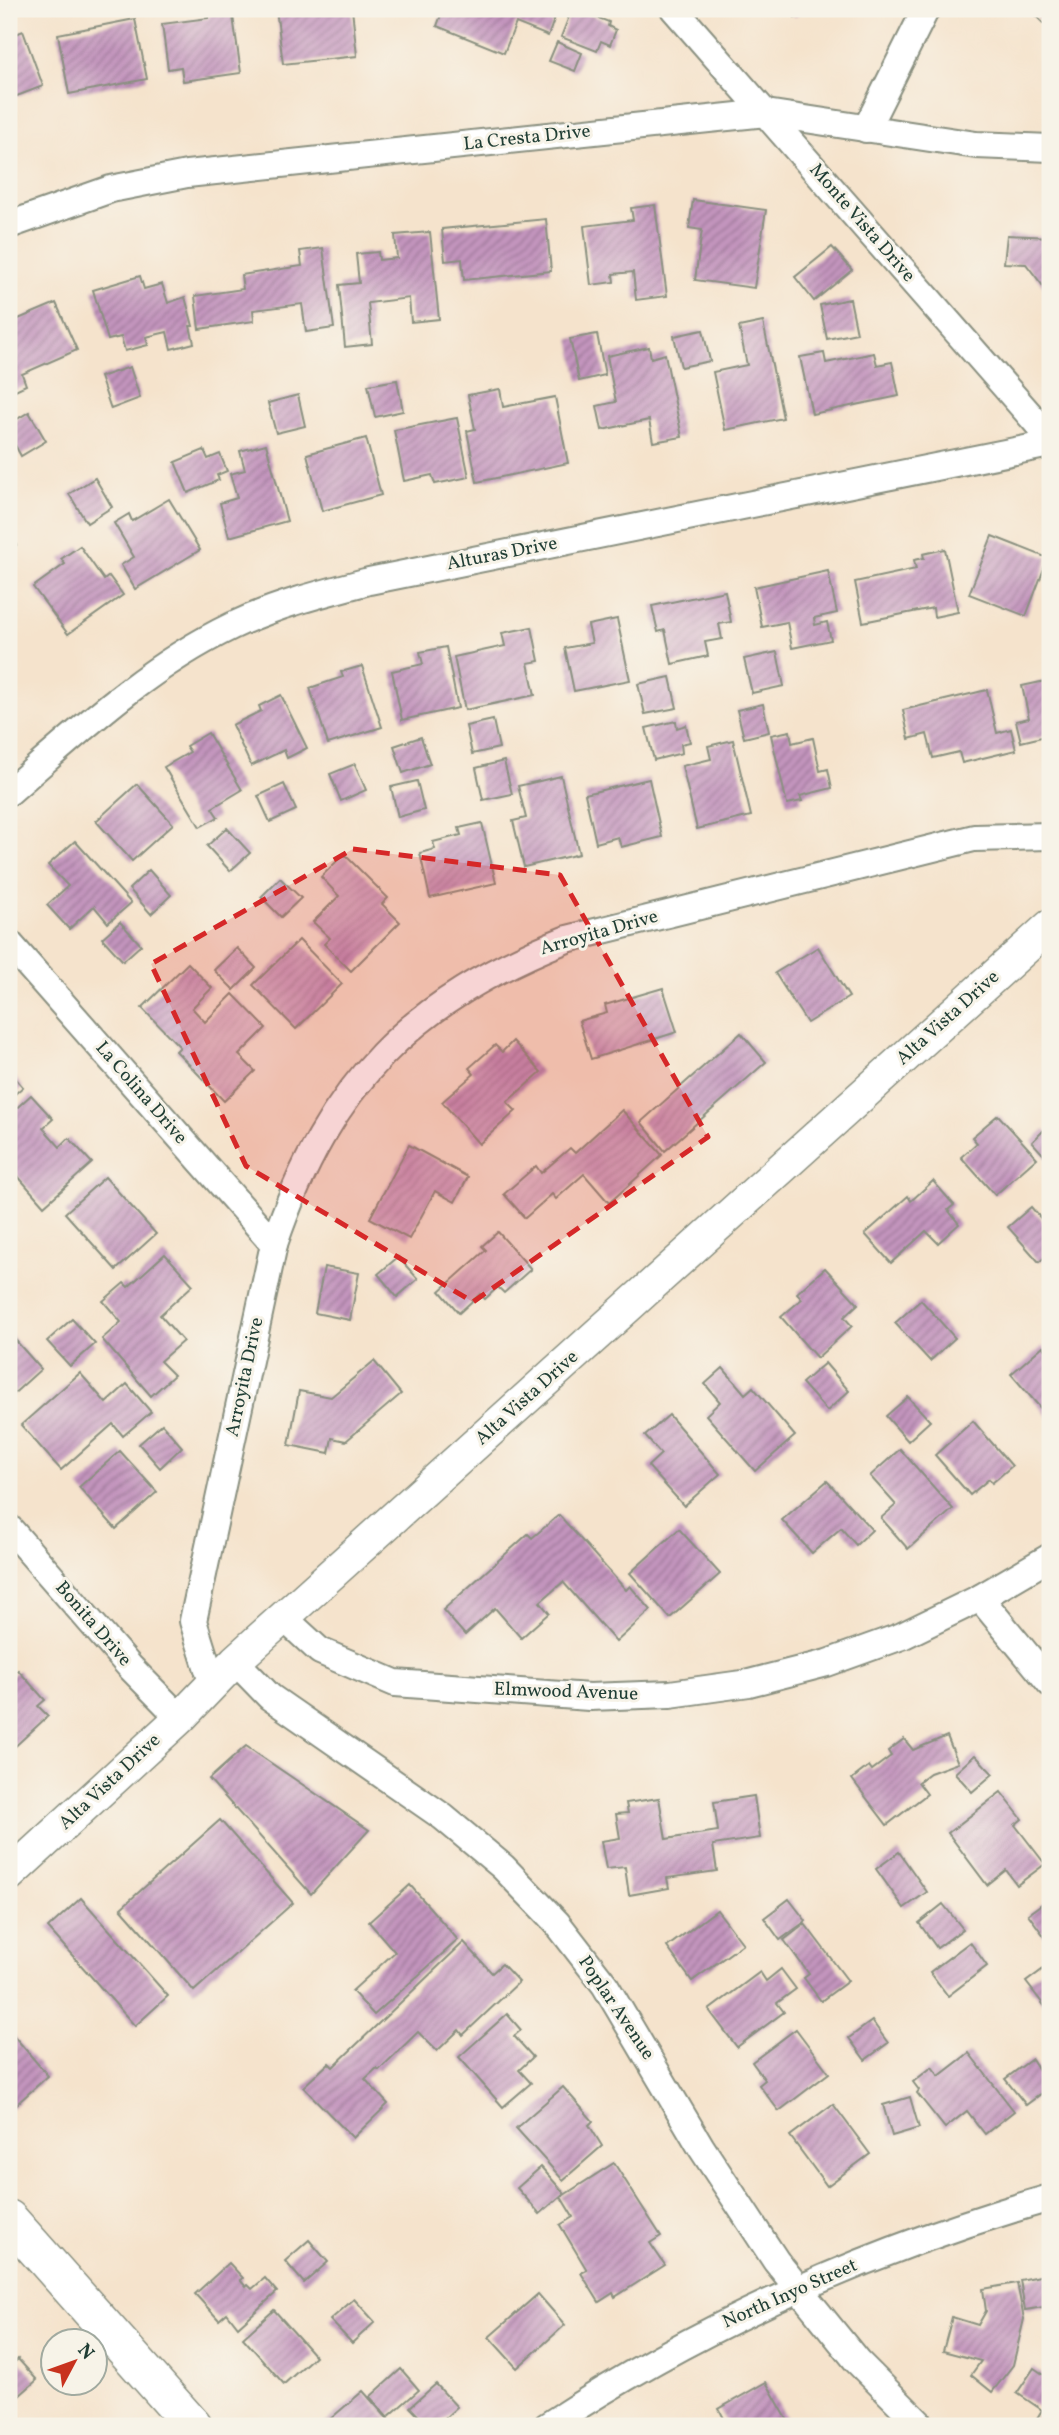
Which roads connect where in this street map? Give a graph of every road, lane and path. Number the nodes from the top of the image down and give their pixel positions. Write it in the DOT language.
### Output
graph roads {
  1 [pos="674,9"];
  2 [pos="926,9"];
  3 [pos="766,113"];
  4 [pos="866,129"];
  5 [pos="1050,148"];
  6 [pos="9,225"];
  7 [pos="1050,438"];
  8 [pos="1050,444"];
  9 [pos="9,792"];
  10 [pos="1050,836"];
  11 [pos="1050,926"];
  12 [pos="9,943"];
  13 [pos="274,1244"];
  14 [pos="9,1528"];
  15 [pos="1050,1557"];
  16 [pos="980,1598"];
  17 [pos="284,1618"];
  18 [pos="235,1661"];
  19 [pos="1050,1683"];
  20 [pos="213,1685"];
  21 [pos="180,1718"];
  22 [pos="9,1875"];
  23 [pos="1050,2198"];
  24 [pos="9,2219"];
  25 [pos="796,2288"];
  26 [pos="193,2426"];
  27 [pos="547,2426"];
  28 [pos="922,2426"];
  1 -- 3 [label="street, Monte Vista Drive"];
  2 -- 4 [label="street"];
  3 -- 4 [label="street, La Cresta Drive"];
  3 -- 6 [label="street, La Cresta Drive"];
  3 -- 7 [label="street, Monte Vista Drive"];
  4 -- 5 [label="street, La Cresta Drive"];
  8 -- 9 [label="street, Alturas Drive"];
  10 -- 13 [label="street, Arroyita Drive"];
  11 -- 17 [label="street, Alta Vista Drive"];
  12 -- 13 [label="street, La Colina Drive"];
  13 -- 20 [label="street, Arroyita Drive"];
  14 -- 21 [label="street, Bonita Drive"];
  15 -- 16 [label="street, Elmwood Avenue"];
  16 -- 17 [label="street, Elmwood Avenue"];
  16 -- 19 [label="street"];
  17 -- 18 [label="street, Alta Vista Drive"];
  18 -- 20 [label="street, Alta Vista Drive"];
  18 -- 25 [label="street, Poplar Avenue"];
  20 -- 21 [label="street, Alta Vista Drive"];
  21 -- 22 [label="street, Alta Vista Drive"];
  23 -- 25 [label="street, North Inyo Street"];
  24 -- 26 [label="main road"];
  25 -- 27 [label="street, North Inyo Street"];
  25 -- 28 [label="street, Poplar Avenue"];
}
